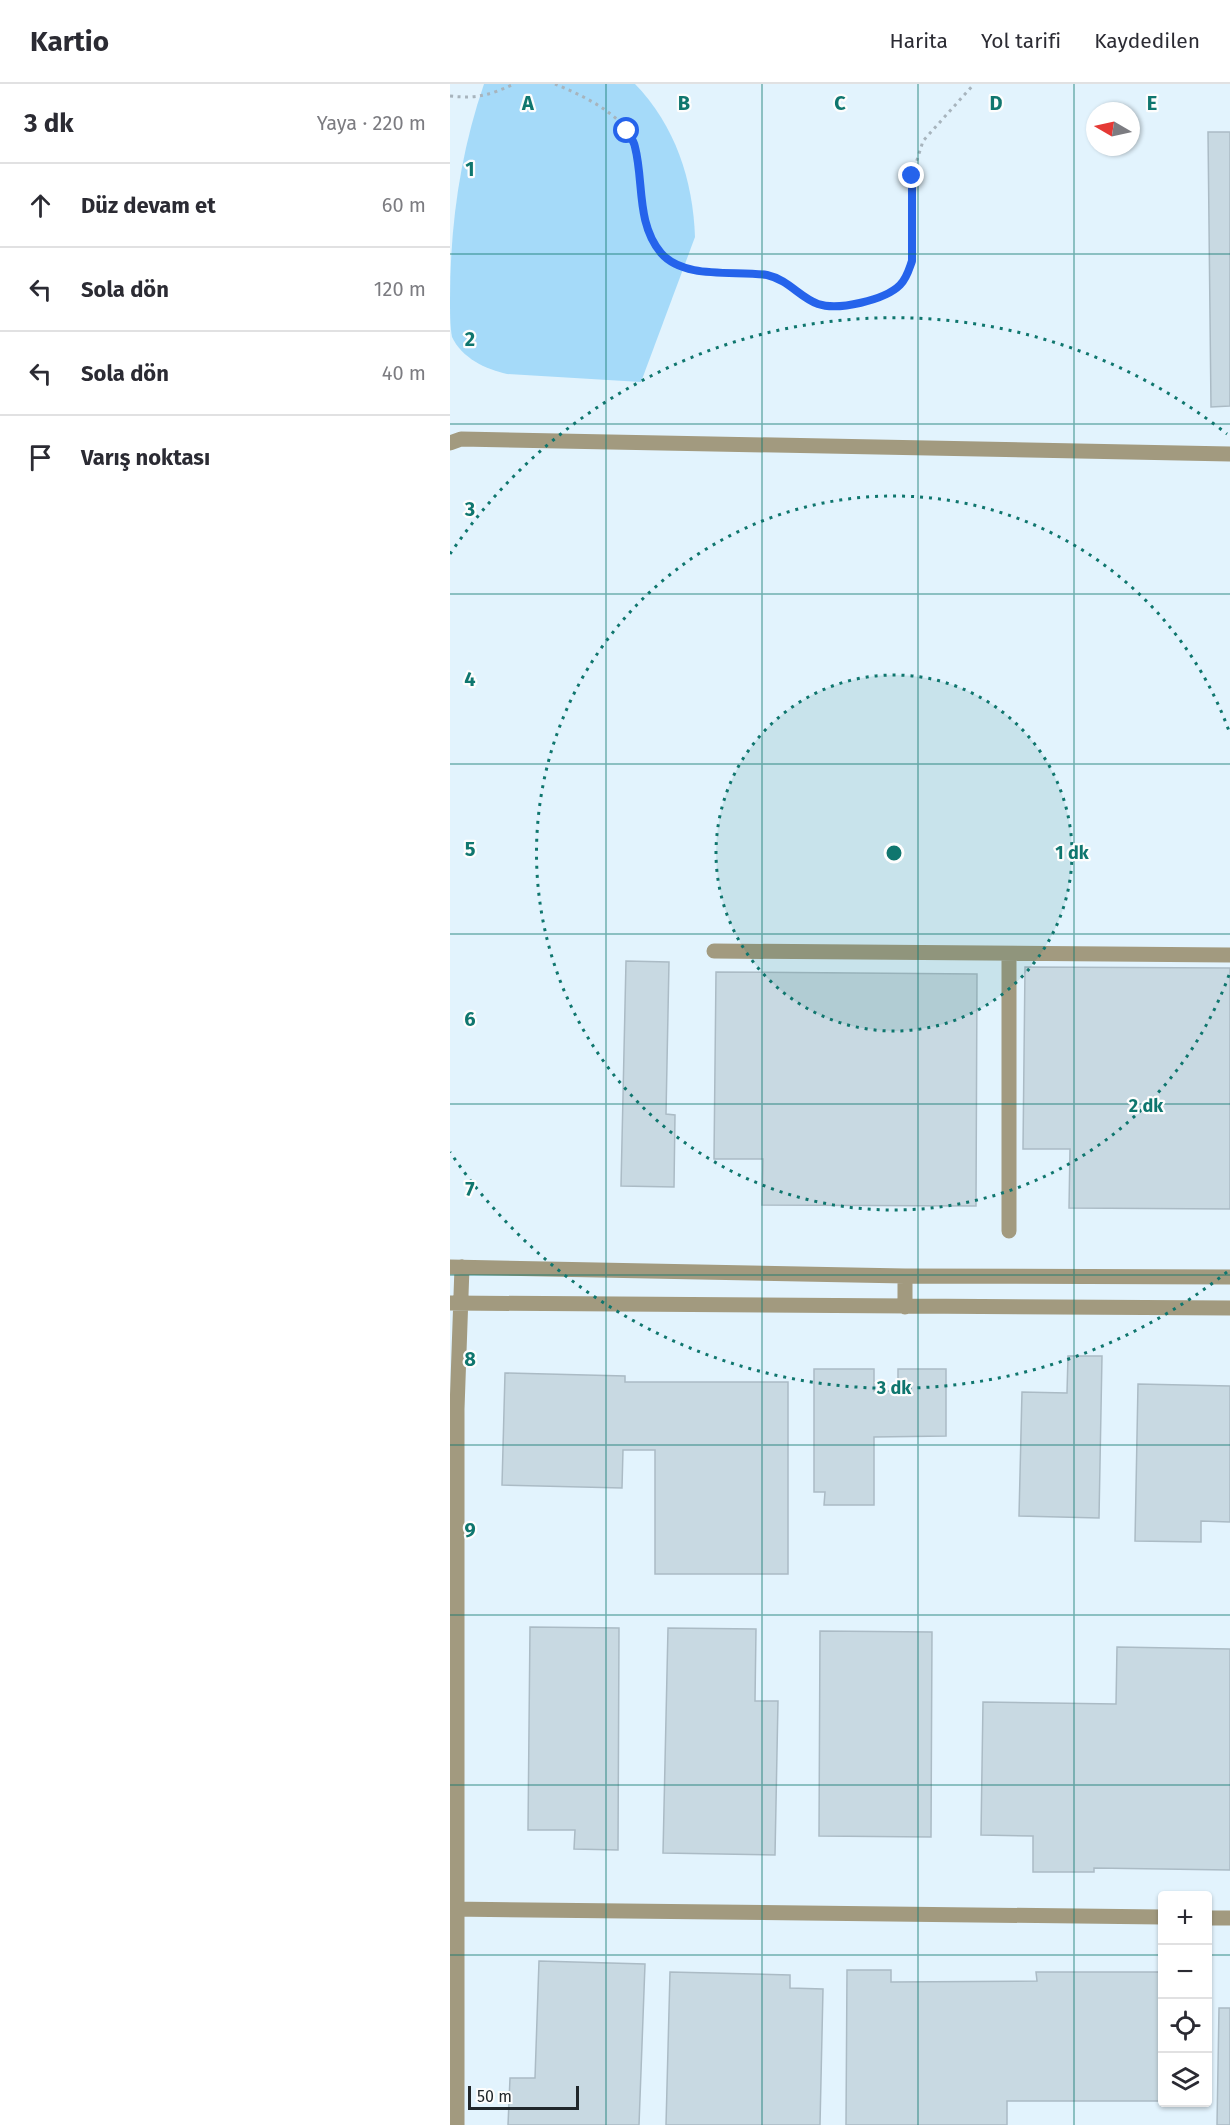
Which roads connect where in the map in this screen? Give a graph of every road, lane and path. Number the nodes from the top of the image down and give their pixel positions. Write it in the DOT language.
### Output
graph roads {
  1 [pos="514,84"];
  2 [pos="555,84"];
  3 [pos="974,84"];
  4 [pos="450,96"];
  5 [pos="450,443"];
  6 [pos="1230,454"];
  7 [pos="714,951"];
  8 [pos="1009,954"];
  9 [pos="1230,955"];
  10 [pos="1010,1231"];
  11 [pos="456,1267"];
  12 [pos="905,1276"];
  13 [pos="1230,1277"];
  14 [pos="455,1304"];
  15 [pos="905,1307"];
  16 [pos="1230,1308"];
  17 [pos="453,1909"];
  18 [pos="1158,1917"];
  19 [pos="1212,1918"];
  20 [pos="1230,1918"];
  21 [pos="457,2125"];
  1 -- 4 [label="path"];
  2 -- 3 [label="path"];
  5 -- 6 [label="street"];
  7 -- 8 [label="street"];
  8 -- 9 [label="street"];
  8 -- 10 [label="street"];
  11 -- 12 [label="street"];
  11 -- 14 [label="street"];
  12 -- 13 [label="street"];
  12 -- 15 [label="street"];
  14 -- 15 [label="street"];
  14 -- 17 [label="street"];
  15 -- 16 [label="street"];
  17 -- 18 [label="street"];
  17 -- 21 [label="street"];
  19 -- 20 [label="street"];
}
